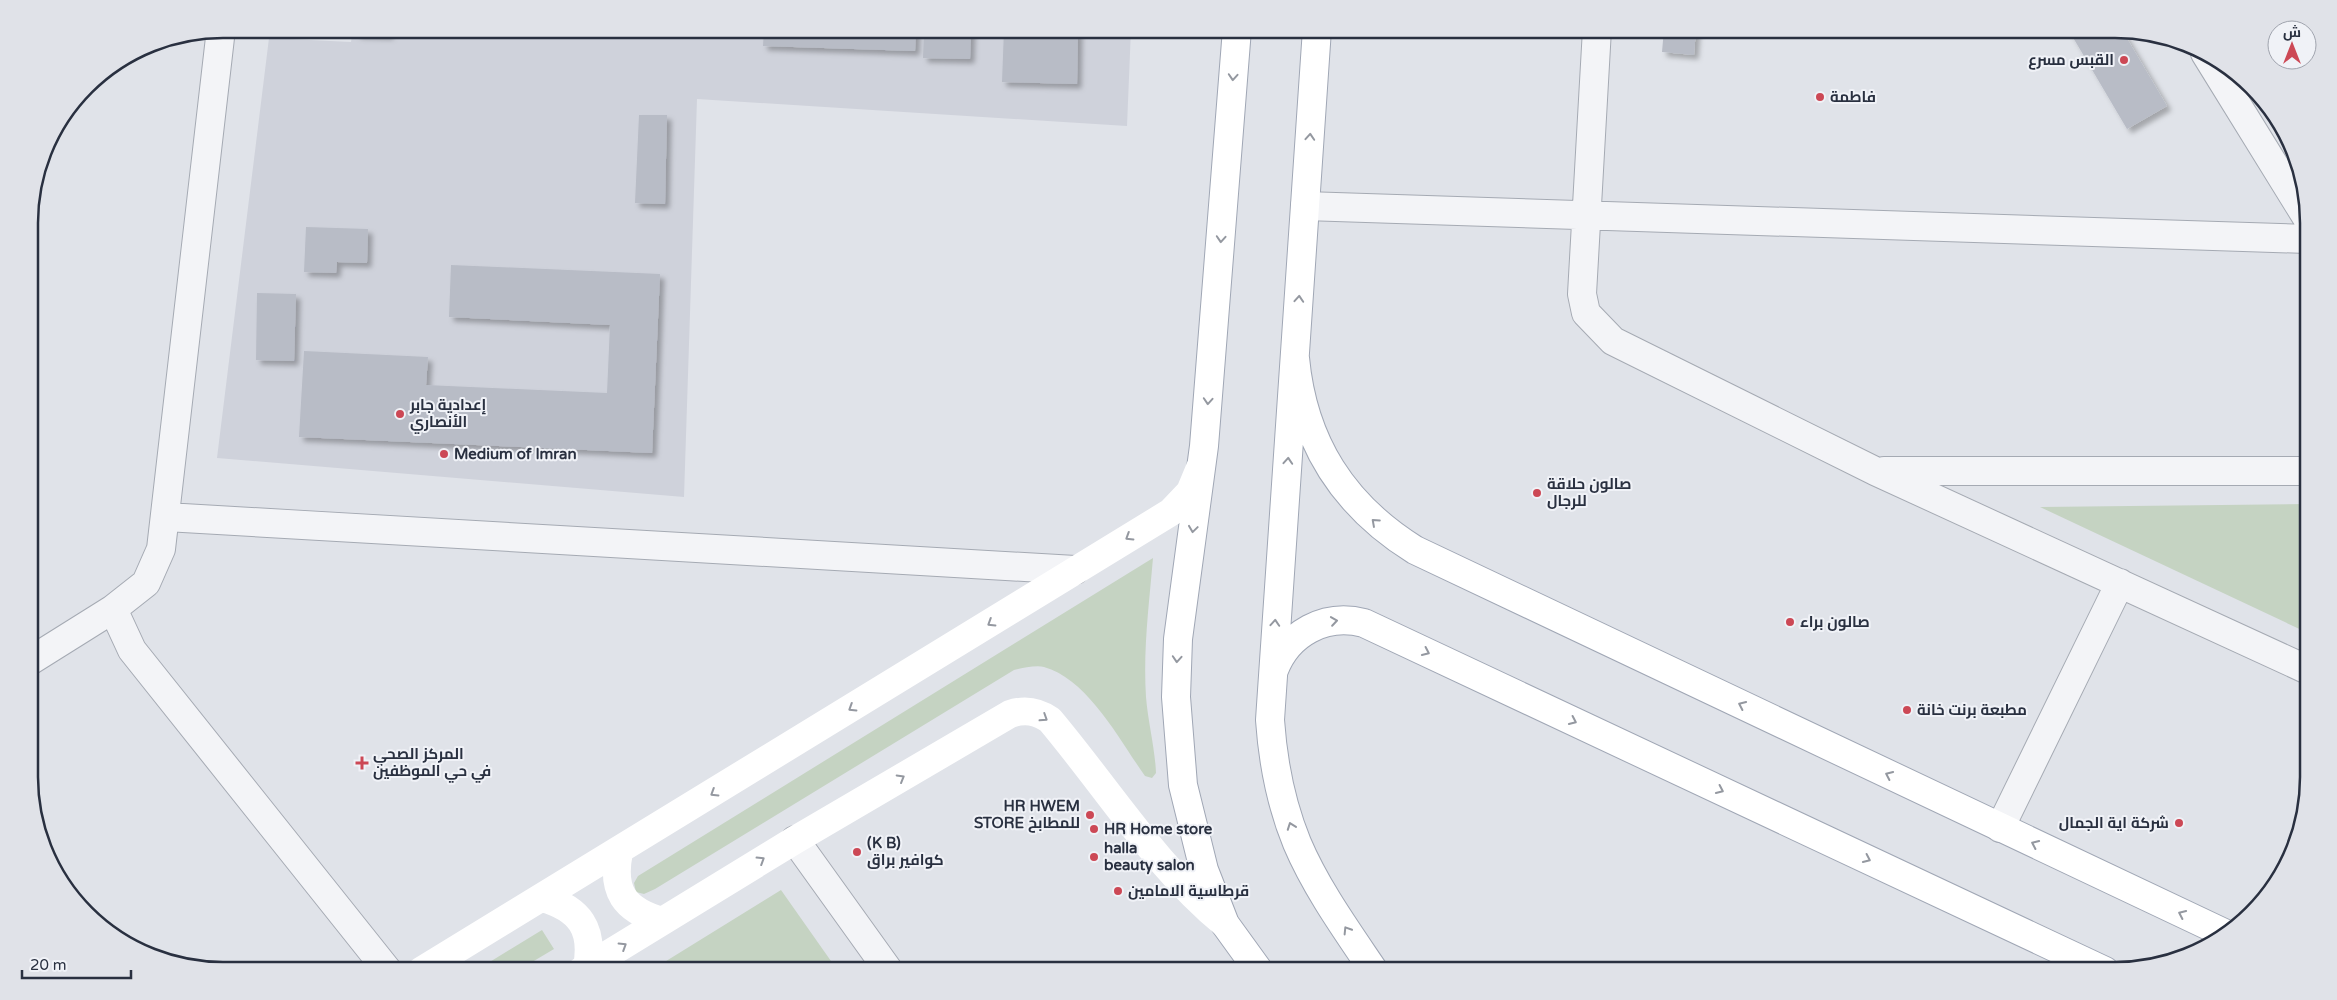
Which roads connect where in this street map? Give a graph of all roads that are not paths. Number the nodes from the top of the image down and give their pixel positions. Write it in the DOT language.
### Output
graph roads {
  1 [pos="220,38"];
  2 [pos="1236,38"];
  3 [pos="1316,38"];
  4 [pos="1597,38"];
  5 [pos="2215,68"];
  6 [pos="2299,204"];
  7 [pos="1305,206"];
  8 [pos="1587,216"];
  9 [pos="2300,239"];
  10 [pos="1295,358"];
  11 [pos="1204,446"];
  12 [pos="1876,470"];
  13 [pos="2300,470"];
  14 [pos="166,516"];
  15 [pos="1075,570"];
  16 [pos="2120,583"];
  17 [pos="113,608"];
  18 [pos="38,656"];
  19 [pos="2300,666"];
  20 [pos="1271,689"];
  21 [pos="2000,828"];
  22 [pos="795,840"];
  23 [pos="618,852"];
  24 [pos="543,898"];
  25 [pos="662,921"];
  26 [pos="1226,924"];
  27 [pos="2218,930"];
  28 [pos="381,962"];
  29 [pos="436,962"];
  30 [pos="586,962"];
  31 [pos="595,962"];
  32 [pos="883,962"];
  33 [pos="1252,962"];
  34 [pos="1368,962"];
  35 [pos="2086,962"];
  1 -- 14 [label="street"];
  2 -- 11 [label="main road, one-way"];
  7 -- 3 [label="main road, one-way"];
  4 -- 8 [label="street"];
  5 -- 6 [label="street"];
  7 -- 8 [label="street"];
  10 -- 7 [label="main road, one-way"];
  8 -- 9 [label="street"];
  8 -- 12 [label="street"];
  20 -- 10 [label="main road, one-way"];
  21 -- 10 [label="main road, one-way"];
  11 -- 15 [label="main road, one-way"];
  11 -- 26 [label="main road, one-way"];
  12 -- 13 [label="street"];
  12 -- 16 [label="street"];
  14 -- 15 [label="street"];
  14 -- 17 [label="street"];
  15 -- 23 [label="main road, one-way"];
  16 -- 19 [label="street"];
  16 -- 21 [label="street"];
  17 -- 18 [label="street"];
  17 -- 28 [label="street"];
  34 -- 20 [label="main road, one-way"];
  20 -- 35 [label="main road, one-way"];
  27 -- 21 [label="main road, one-way"];
  25 -- 22 [label="main road, one-way"];
  22 -- 26 [label="main road, one-way"];
  22 -- 32 [label="street"];
  23 -- 24 [label="main road"];
  23 -- 25 [label="main road"];
  24 -- 29 [label="main road"];
  24 -- 30 [label="main road"];
  31 -- 25 [label="main road, one-way"];
  26 -- 33 [label="main road"];
}
